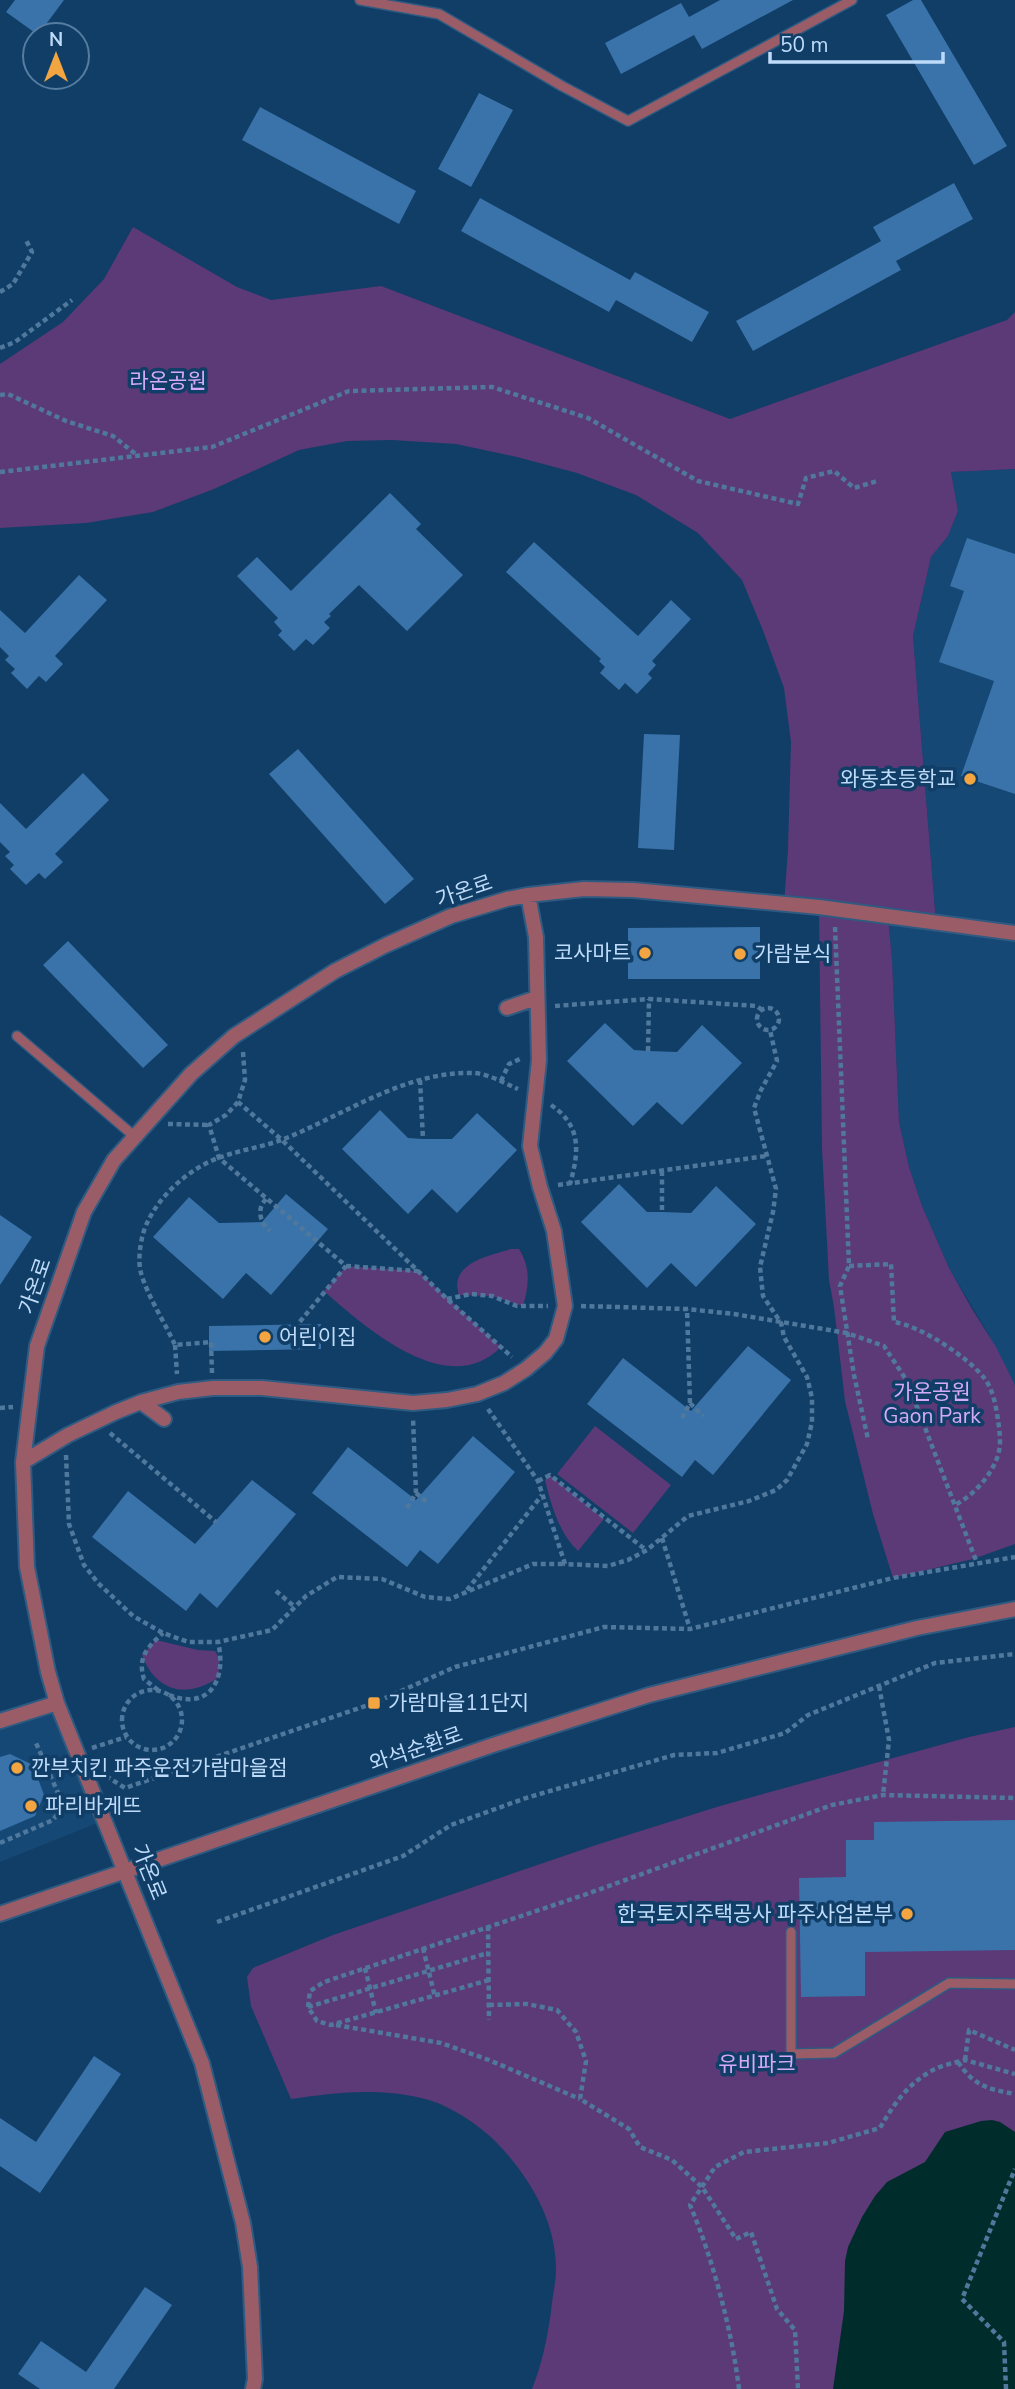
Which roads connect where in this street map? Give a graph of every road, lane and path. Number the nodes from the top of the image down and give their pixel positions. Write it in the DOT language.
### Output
graph roads {
  1 [pos="360,0"];
  2 [pos="852,0"];
  3 [pos="26,240"];
  4 [pos="0,292"];
  5 [pos="72,300"];
  6 [pos="0,348"];
  7 [pos="0,395"];
  8 [pos="138,456"];
  9 [pos="0,472"];
  10 [pos="877,481"];
  11 [pos="528,895"];
  12 [pos="835,927"];
  13 [pos="1015,933"];
  14 [pos="649,999"];
  15 [pos="537,1003"];
  16 [pos="507,1008"];
  17 [pos="762,1010"];
  18 [pos="770,1030"];
  19 [pos="17,1036"];
  20 [pos="234,1036"];
  21 [pos="648,1051"];
  22 [pos="539,1060"];
  23 [pos="420,1080"];
  24 [pos="501,1082"];
  25 [pos="534,1095"];
  26 [pos="238,1102"];
  27 [pos="151,1118"];
  28 [pos="209,1125"];
  29 [pos="134,1136"];
  30 [pos="423,1139"];
  31 [pos="282,1140"];
  32 [pos="765,1156"];
  33 [pos="219,1158"];
  34 [pos="662,1171"];
  35 [pos="570,1184"];
  36 [pos="540,1187"];
  37 [pos="266,1199"];
  38 [pos="662,1212"];
  39 [pos="271,1231"];
  40 [pos="345,1266"];
  41 [pos="849,1266"];
  42 [pos="418,1271"];
  43 [pos="447,1299"];
  44 [pos="565,1306"];
  45 [pos="687,1309"];
  46 [pos="781,1323"];
  47 [pos="298,1324"];
  48 [pos="847,1333"];
  49 [pos="175,1345"];
  50 [pos="526,1369"];
  51 [pos="213,1388"];
  52 [pos="178,1392"];
  53 [pos="477,1394"];
  54 [pos="141,1402"];
  55 [pos="413,1403"];
  56 [pos="690,1403"];
  57 [pos="703,1416"];
  58 [pos="682,1418"];
  59 [pos="164,1419"];
  60 [pos="97,1422"];
  61 [pos="68,1435"];
  62 [pos="868,1439"];
  63 [pos="23,1462"];
  64 [pos="538,1481"];
  65 [pos="416,1493"];
  66 [pos="542,1495"];
  67 [pos="429,1504"];
  68 [pos="955,1505"];
  69 [pos="407,1508"];
  70 [pos="216,1522"];
  71 [pos="662,1538"];
  72 [pos="647,1550"];
  73 [pos="1015,1557"];
  74 [pos="565,1564"];
  75 [pos="977,1564"];
  76 [pos="276,1591"];
  77 [pos="465,1592"];
  78 [pos="295,1607"];
  79 [pos="1015,1609"];
  80 [pos="690,1629"];
  81 [pos="163,1633"];
  82 [pos="218,1643"];
  83 [pos="1015,1654"];
  84 [pos="879,1686"];
  85 [pos="162,1692"];
  86 [pos="57,1703"];
  87 [pos="0,1721"];
  88 [pos="126,1737"];
  89 [pos="36,1744"];
  90 [pos="96,1760"];
  91 [pos="102,1773"];
  92 [pos="883,1795"];
  93 [pos="1015,1798"];
  94 [pos="0,1843"];
  95 [pos="127,1872"];
  96 [pos="0,1914"];
  97 [pos="217,1922"];
  98 [pos="488,1926"];
  99 [pos="791,1932"];
  100 [pos="423,1948"];
  101 [pos="488,1953"];
  102 [pos="365,1968"];
  103 [pos="489,1980"];
  104 [pos="1015,1984"];
  105 [pos="435,1997"];
  106 [pos="489,2005"];
  107 [pos="308,2007"];
  108 [pos="376,2013"];
  109 [pos="489,2020"];
  110 [pos="331,2025"];
  111 [pos="1015,2050"];
  112 [pos="965,2060"];
  113 [pos="958,2062"];
  114 [pos="1015,2074"];
  115 [pos="1015,2094"];
  116 [pos="580,2099"];
  117 [pos="1015,2169"];
  118 [pos="702,2187"];
  119 [pos="253,2389"];
  120 [pos="739,2389"];
  121 [pos="798,2389"];
  122 [pos="1006,2389"];
  1 -- 2 [label="lane"];
  3 -- 4 [label="path"];
  5 -- 6 [label="path"];
  7 -- 8 [label="path"];
  8 -- 9 [label="path"];
  8 -- 10 [label="path"];
  11 -- 13 [label="street, 가온로"];
  11 -- 15 [label="street"];
  11 -- 20 [label="street, 가온로"];
  12 -- 41 [label="path"];
  14 -- 15 [label="path"];
  14 -- 17 [label="path"];
  14 -- 21 [label="path"];
  15 -- 16 [label="street"];
  15 -- 22 [label="street"];
  17 -- 18 [label="path"];
  17 -- 18 [label="path"];
  18 -- 32 [label="path"];
  19 -- 29 [label="lane"];
  20 -- 26 [label="path"];
  20 -- 27 [label="street, 가온로"];
  22 -- 24 [label="path"];
  22 -- 25 [label="street"];
  23 -- 24 [label="path"];
  23 -- 30 [label="path"];
  23 -- 31 [label="path"];
  24 -- 25 [label="path"];
  25 -- 35 [label="path"];
  25 -- 36 [label="street"];
  26 -- 28 [label="path"];
  26 -- 31 [label="path"];
  27 -- 28 [label="path"];
  27 -- 29 [label="street, 가온로"];
  28 -- 33 [label="path"];
  29 -- 63 [label="street, 가온로"];
  31 -- 33 [label="path"];
  31 -- 42 [label="path"];
  32 -- 34 [label="path"];
  32 -- 46 [label="path"];
  33 -- 37 [label="path"];
  33 -- 49 [label="path"];
  34 -- 35 [label="path"];
  34 -- 38 [label="path"];
  35 -- 36 [label="path"];
  36 -- 44 [label="street"];
  37 -- 39 [label="path"];
  37 -- 40 [label="path"];
  40 -- 42 [label="path"];
  40 -- 47 [label="path"];
  41 -- 48 [label="path"];
  41 -- 68 [label="path"];
  42 -- 43 [label="path"];
  43 -- 44 [label="path"];
  43 -- 50 [label="path"];
  44 -- 45 [label="path"];
  44 -- 50 [label="street"];
  45 -- 46 [label="path"];
  45 -- 56 [label="path"];
  46 -- 48 [label="path"];
  46 -- 71 [label="path"];
  48 -- 62 [label="path"];
  48 -- 68 [label="path"];
  49 -- 51 [label="path"];
  49 -- 52 [label="path"];
  50 -- 53 [label="street"];
  51 -- 52 [label="street"];
  51 -- 55 [label="street"];
  52 -- 54 [label="street"];
  53 -- 55 [label="street"];
  53 -- 64 [label="path"];
  54 -- 59 [label="street"];
  54 -- 60 [label="street"];
  55 -- 65 [label="path"];
  56 -- 57 [label="path"];
  56 -- 58 [label="path"];
  60 -- 61 [label="street"];
  60 -- 70 [label="path"];
  61 -- 63 [label="street"];
  61 -- 81 [label="path"];
  63 -- 86 [label="street, 가온로"];
  64 -- 72 [label="path"];
  64 -- 74 [label="path"];
  65 -- 67 [label="path"];
  65 -- 69 [label="path"];
  66 -- 77 [label="path"];
  68 -- 75 [label="path"];
  71 -- 72 [label="path"];
  71 -- 80 [label="path"];
  72 -- 74 [label="path"];
  73 -- 75 [label="path"];
  74 -- 77 [label="path"];
  75 -- 80 [label="path"];
  76 -- 78 [label="path"];
  77 -- 78 [label="path"];
  78 -- 82 [label="path"];
  79 -- 95 [label="street, 와석순환로"];
  80 -- 91 [label="path"];
  81 -- 82 [label="path"];
  81 -- 85 [label="path"];
  82 -- 85 [label="path"];
  83 -- 84 [label="path"];
  84 -- 92 [label="path"];
  84 -- 97 [label="path"];
  85 -- 88 [label="path"];
  85 -- 88 [label="path"];
  86 -- 87 [label="street"];
  86 -- 95 [label="street, 가온로"];
  88 -- 90 [label="path"];
  89 -- 94 [label="path"];
  92 -- 93 [label="path"];
  92 -- 98 [label="path"];
  95 -- 96 [label="street, 와석순환로"];
  95 -- 119 [label="street, 가온로"];
  98 -- 100 [label="path"];
  98 -- 101 [label="path"];
  99 -- 104 [label="lane"];
  100 -- 102 [label="path"];
  100 -- 105 [label="path"];
  101 -- 103 [label="path"];
  101 -- 107 [label="path"];
  102 -- 107 [label="path"];
  102 -- 108 [label="path"];
  103 -- 105 [label="path"];
  103 -- 106 [label="path"];
  105 -- 108 [label="path"];
  106 -- 109 [label="path"];
  106 -- 116 [label="path"];
  107 -- 110 [label="path"];
  108 -- 110 [label="path"];
  110 -- 116 [label="path"];
  111 -- 112 [label="path"];
  112 -- 113 [label="path"];
  112 -- 114 [label="path"];
  113 -- 115 [label="path"];
  113 -- 118 [label="path"];
  116 -- 118 [label="path"];
  117 -- 122 [label="path"];
  118 -- 120 [label="path"];
  118 -- 121 [label="path"];
}
